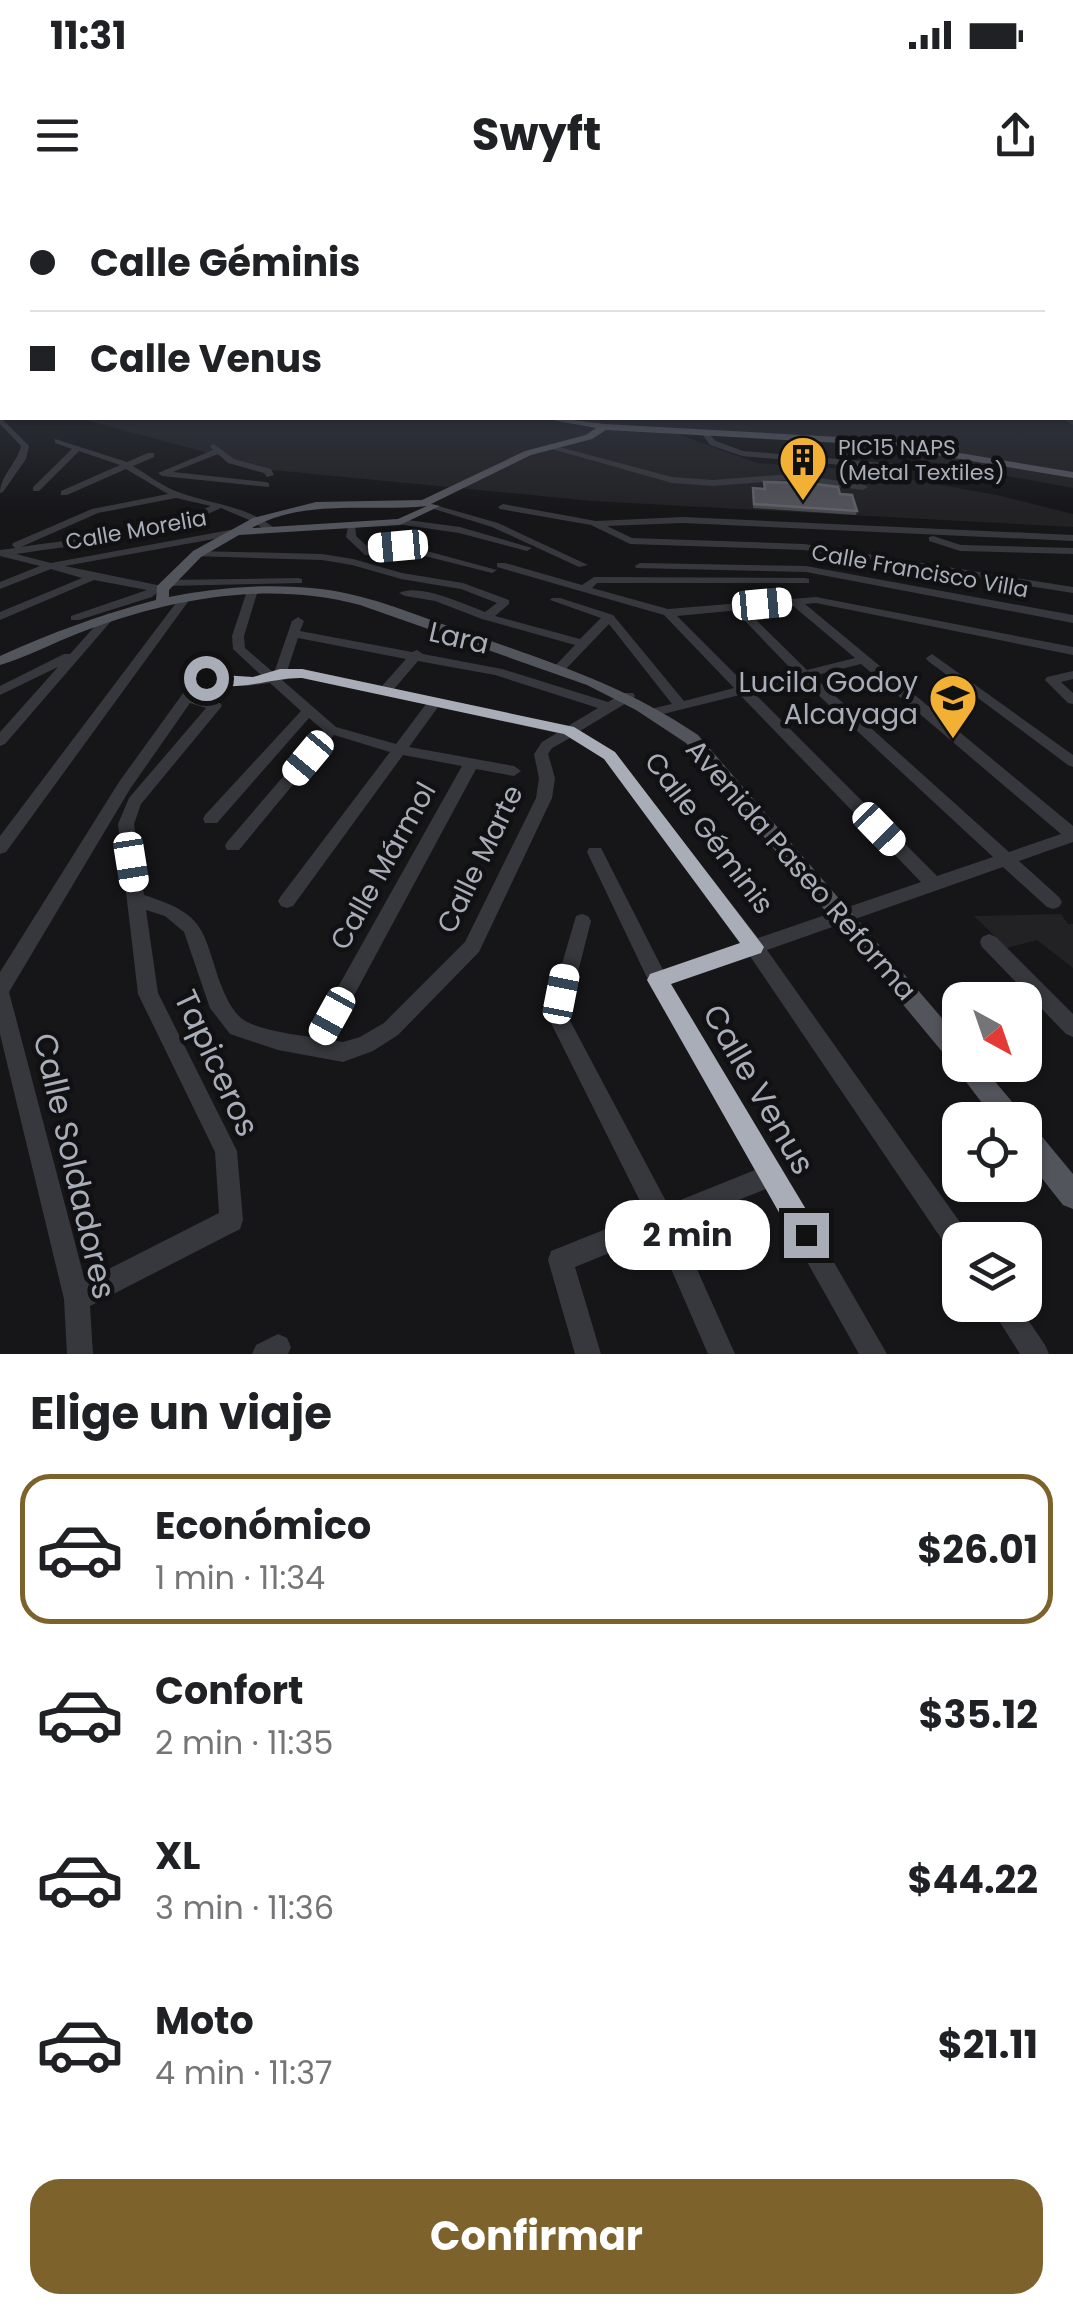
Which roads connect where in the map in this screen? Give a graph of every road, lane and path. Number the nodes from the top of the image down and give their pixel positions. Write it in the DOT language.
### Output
graph roads {
  1 [pos="5,420"];
  2 [pos="562,420"];
  3 [pos="577,420"];
  4 [pos="606,425"];
  5 [pos="704,431"];
  6 [pos="58,442"];
  7 [pos="551,446"];
  8 [pos="76,449"];
  9 [pos="151,455"];
  10 [pos="124,464"];
  11 [pos="896,467"];
  12 [pos="162,473"];
  13 [pos="1073,473"];
  14 [pos="147,478"];
  15 [pos="45,479"];
  16 [pos="85,484"];
  17 [pos="863,487"];
  18 [pos="36,489"];
  19 [pos="0,490"];
  20 [pos="64,493"];
  21 [pos="176,495"];
  22 [pos="140,503"];
  23 [pos="431,504"];
  24 [pos="221,505"];
  25 [pos="503,507"];
  26 [pos="145,518"];
  27 [pos="257,520"];
  28 [pos="683,520"];
  29 [pos="29,521"];
  30 [pos="400,522"];
  31 [pos="352,524"];
  32 [pos="594,524"];
  33 [pos="806,524"];
  34 [pos="271,530"];
  35 [pos="230,533"];
  36 [pos="915,533"];
  37 [pos="41,534"];
  38 [pos="883,538"];
  39 [pos="1073,538"];
  40 [pos="684,543"];
  41 [pos="531,545"];
  42 [pos="804,546"];
  43 [pos="960,548"];
  44 [pos="362,549"];
  45 [pos="1073,551"];
  46 [pos="0,553"];
  47 [pos="197,554"];
  48 [pos="582,564"];
  49 [pos="50,566"];
  50 [pos="496,568"];
  51 [pos="806,575"];
  52 [pos="401,576"];
  53 [pos="93,578"];
  54 [pos="298,581"];
  55 [pos="1073,582"];
  56 [pos="0,586"];
  57 [pos="463,586"];
  58 [pos="914,587"];
  59 [pos="1056,588"];
  60 [pos="162,590"];
  61 [pos="252,590"];
  62 [pos="583,590"];
  63 [pos="1073,590"];
  64 [pos="405,593"];
  65 [pos="186,598"];
  66 [pos="556,600"];
  67 [pos="816,600"];
  68 [pos="794,601"];
  69 [pos="668,614"];
  70 [pos="0,616"];
  71 [pos="109,617"];
  72 [pos="486,617"];
  73 [pos="609,617"];
  74 [pos="75,618"];
  75 [pos="1073,618"];
  76 [pos="922,619"];
  77 [pos="750,620"];
  78 [pos="581,643"];
  79 [pos="1073,651"];
  80 [pos="77,652"];
  81 [pos="417,654"];
  82 [pos="932,658"];
  83 [pos="864,660"];
  84 [pos="0,661"];
  85 [pos="558,668"];
  86 [pos="803,674"];
  87 [pos="274,675"];
  88 [pos="1073,675"];
  89 [pos="742,690"];
  90 [pos="0,691"];
  91 [pos="385,691"];
  92 [pos="628,696"];
  93 [pos="186,698"];
  94 [pos="1073,700"];
  95 [pos="435,702"];
  96 [pos="680,706"];
  97 [pos="609,707"];
  98 [pos="308,712"];
  99 [pos="655,712"];
  100 [pos="331,730"];
  101 [pos="569,730"];
  102 [pos="0,741"];
  103 [pos="400,750"];
  104 [pos="1073,762"];
  105 [pos="471,764"];
  106 [pos="514,771"];
  107 [pos="124,786"];
  108 [pos="145,789"];
  109 [pos="212,819"];
  110 [pos="1073,836"];
  111 [pos="233,846"];
  112 [pos="0,848"];
  113 [pos="595,852"];
  114 [pos="1006,860"];
  115 [pos="934,884"];
  116 [pos="137,900"];
  117 [pos="287,901"];
  118 [pos="1053,902"];
  119 [pos="844,916"];
  120 [pos="582,921"];
  121 [pos="988,942"];
  122 [pos="754,947"];
  123 [pos="658,980"];
  124 [pos="0,991"];
  125 [pos="1073,1028"];
  126 [pos="942,1036"];
  127 [pos="315,1048"];
  128 [pos="980,1082"];
  129 [pos="997,1102"];
  130 [pos="1042,1157"];
  131 [pos="772,1176"];
  132 [pos="1073,1195"];
  133 [pos="662,1219"];
  134 [pos="945,1222"];
  135 [pos="77,1299"];
  136 [pos="1014,1322"];
  137 [pos="80,1354"];
  138 [pos="588,1354"];
  139 [pos="722,1354"];
  140 [pos="874,1354"];
  141 [pos="1036,1354"];
  1 -- 19 [label="street"];
  2 -- 4 [label="main road"];
  3 -- 4 [label="main road"];
  4 -- 5 [label="main road"];
  4 -- 7 [label="main road"];
  4 -- 13 [label="main road"];
  5 -- 11 [label="street"];
  5 -- 13 [label="main road"];
  6 -- 8 [label="street"];
  7 -- 17 [label="street"];
  7 -- 23 [label="main road"];
  8 -- 10 [label="street"];
  8 -- 15 [label="street"];
  9 -- 10 [label="street"];
  10 -- 14 [label="street"];
  10 -- 16 [label="street"];
  12 -- 12 [label="street"];
  12 -- 14 [label="street"];
  14 -- 21 [label="street"];
  15 -- 16 [label="street"];
  15 -- 18 [label="street"];
  16 -- 20 [label="street"];
  21 -- 22 [label="street"];
  21 -- 24 [label="street"];
  22 -- 26 [label="street"];
  22 -- 37 [label="street"];
  23 -- 27 [label="main road"];
  23 -- 30 [label="main road"];
  23 -- 41 [label="street"];
  24 -- 27 [label="street"];
  24 -- 46 [label="street"];
  25 -- 32 [label="street"];
  27 -- 34 [label="street"];
  27 -- 35 [label="main road"];
  28 -- 32 [label="street"];
  28 -- 33 [label="street"];
  28 -- 40 [label="street"];
  29 -- 37 [label="street"];
  30 -- 31 [label="main road"];
  30 -- 41 [label="street"];
  31 -- 34 [label="main road"];
  31 -- 44 [label="street"];
  32 -- 40 [label="street"];
  33 -- 36 [label="street"];
  33 -- 42 [label="street"];
  34 -- 35 [label="main road"];
  35 -- 47 [label="main road"];
  35 -- 49 [label="street, Calle Morelia"];
  36 -- 39 [label="street"];
  36 -- 43 [label="street"];
  37 -- 46 [label="street"];
  38 -- 43 [label="street"];
  40 -- 42 [label="street"];
  41 -- 48 [label="street"];
  41 -- 50 [label="street"];
  42 -- 51 [label="street"];
  42 -- 59 [label="street"];
  43 -- 45 [label="street"];
  44 -- 50 [label="street"];
  44 -- 52 [label="street"];
  46 -- 49 [label="street"];
  47 -- 52 [label="street"];
  47 -- 60 [label="main road"];
  49 -- 53 [label="street"];
  49 -- 56 [label="street"];
  50 -- 57 [label="street"];
  50 -- 62 [label="street"];
  51 -- 58 [label="street, Calle Francisco Villa"];
  51 -- 62 [label="street, Calle Francisco Villa"];
  51 -- 67 [label="street"];
  52 -- 57 [label="street"];
  53 -- 60 [label="street"];
  53 -- 70 [label="street"];
  54 -- 60 [label="street"];
  55 -- 59 [label="street"];
  57 -- 72 [label="street"];
  58 -- 75 [label="street, Calle Francisco Villa"];
  58 -- 76 [label="street"];
  59 -- 63 [label="street"];
  60 -- 65 [label="main road, Avenida Paseo Reforma"];
  60 -- 71 [label="main road, Avenida Paseo Reforma"];
  60 -- 74 [label="street"];
  61 -- 65 [label="main road, Avenida Paseo Reforma"];
  61 -- 85 [label="main road, Avenida Paseo Reforma"];
  61 -- 87 [label="street"];
  62 -- 69 [label="street"];
  64 -- 72 [label="street"];
  65 -- 112 [label="street"];
  66 -- 73 [label="street"];
  67 -- 68 [label="street"];
  67 -- 76 [label="street"];
  68 -- 69 [label="street"];
  68 -- 83 [label="street"];
  69 -- 89 [label="street"];
  71 -- 80 [label="street"];
  71 -- 84 [label="main road, Avenida Paseo Reforma"];
  72 -- 78 [label="street"];
  73 -- 78 [label="street"];
  73 -- 96 [label="street"];
  76 -- 79 [label="street"];
  77 -- 86 [label="street"];
  78 -- 85 [label="street"];
  80 -- 90 [label="street"];
  80 -- 102 [label="street"];
  81 -- 87 [label="street, Lara"];
  81 -- 91 [label="street"];
  81 -- 97 [label="street, Lara"];
  82 -- 104 [label="street"];
  83 -- 86 [label="street"];
  83 -- 110 [label="street"];
  85 -- 92 [label="main road, Avenida Paseo Reforma"];
  86 -- 89 [label="street"];
  86 -- 114 [label="street"];
  87 -- 91 [label="street, Calle Géminis"];
  87 -- 93 [label="street, Calle Géminis"];
  87 -- 98 [label="street"];
  88 -- 94 [label="street"];
  89 -- 96 [label="street"];
  89 -- 115 [label="street"];
  91 -- 95 [label="street, Calle Géminis"];
  92 -- 97 [label="street, Calle Marte"];
  92 -- 99 [label="main road, Avenida Paseo Reforma"];
  93 -- 107 [label="street"];
  93 -- 108 [label="street, Tapiceros"];
  95 -- 101 [label="street, Calle Géminis"];
  95 -- 103 [label="street"];
  96 -- 99 [label="street"];
  97 -- 101 [label="street, Calle Marte"];
  98 -- 100 [label="street"];
  98 -- 109 [label="street"];
  99 -- 119 [label="main road, Avenida Paseo Reforma"];
  100 -- 103 [label="street"];
  100 -- 111 [label="street"];
  101 -- 122 [label="street, Calle Géminis"];
  101 -- 127 [label="street, Calle Marte"];
  103 -- 105 [label="street"];
  103 -- 117 [label="street"];
  105 -- 106 [label="street"];
  105 -- 127 [label="street, Calle Mármol"];
  107 -- 108 [label="street"];
  107 -- 124 [label="street"];
  108 -- 116 [label="street, Tapiceros"];
  110 -- 114 [label="street"];
  113 -- 123 [label="street, Calle Venus"];
  114 -- 115 [label="street"];
  114 -- 118 [label="street"];
  115 -- 119 [label="street"];
  116 -- 127 [label="street, Calle Marte"];
  116 -- 135 [label="street, Tapiceros"];
  119 -- 122 [label="street"];
  119 -- 126 [label="main road, Avenida Paseo Reforma"];
  120 -- 133 [label="street"];
  121 -- 125 [label="street"];
  122 -- 123 [label="street"];
  122 -- 134 [label="street, Calle Géminis"];
  123 -- 131 [label="street, Calle Venus"];
  124 -- 135 [label="street, Calle Soldadores"];
  128 -- 129 [label="main road"];
  130 -- 132 [label="main road"];
  131 -- 133 [label="street"];
  131 -- 140 [label="street, Calle Venus"];
  133 -- 138 [label="street"];
  133 -- 139 [label="street"];
  135 -- 137 [label="street, Calle Soldadores"];
  136 -- 141 [label="street"];
}
